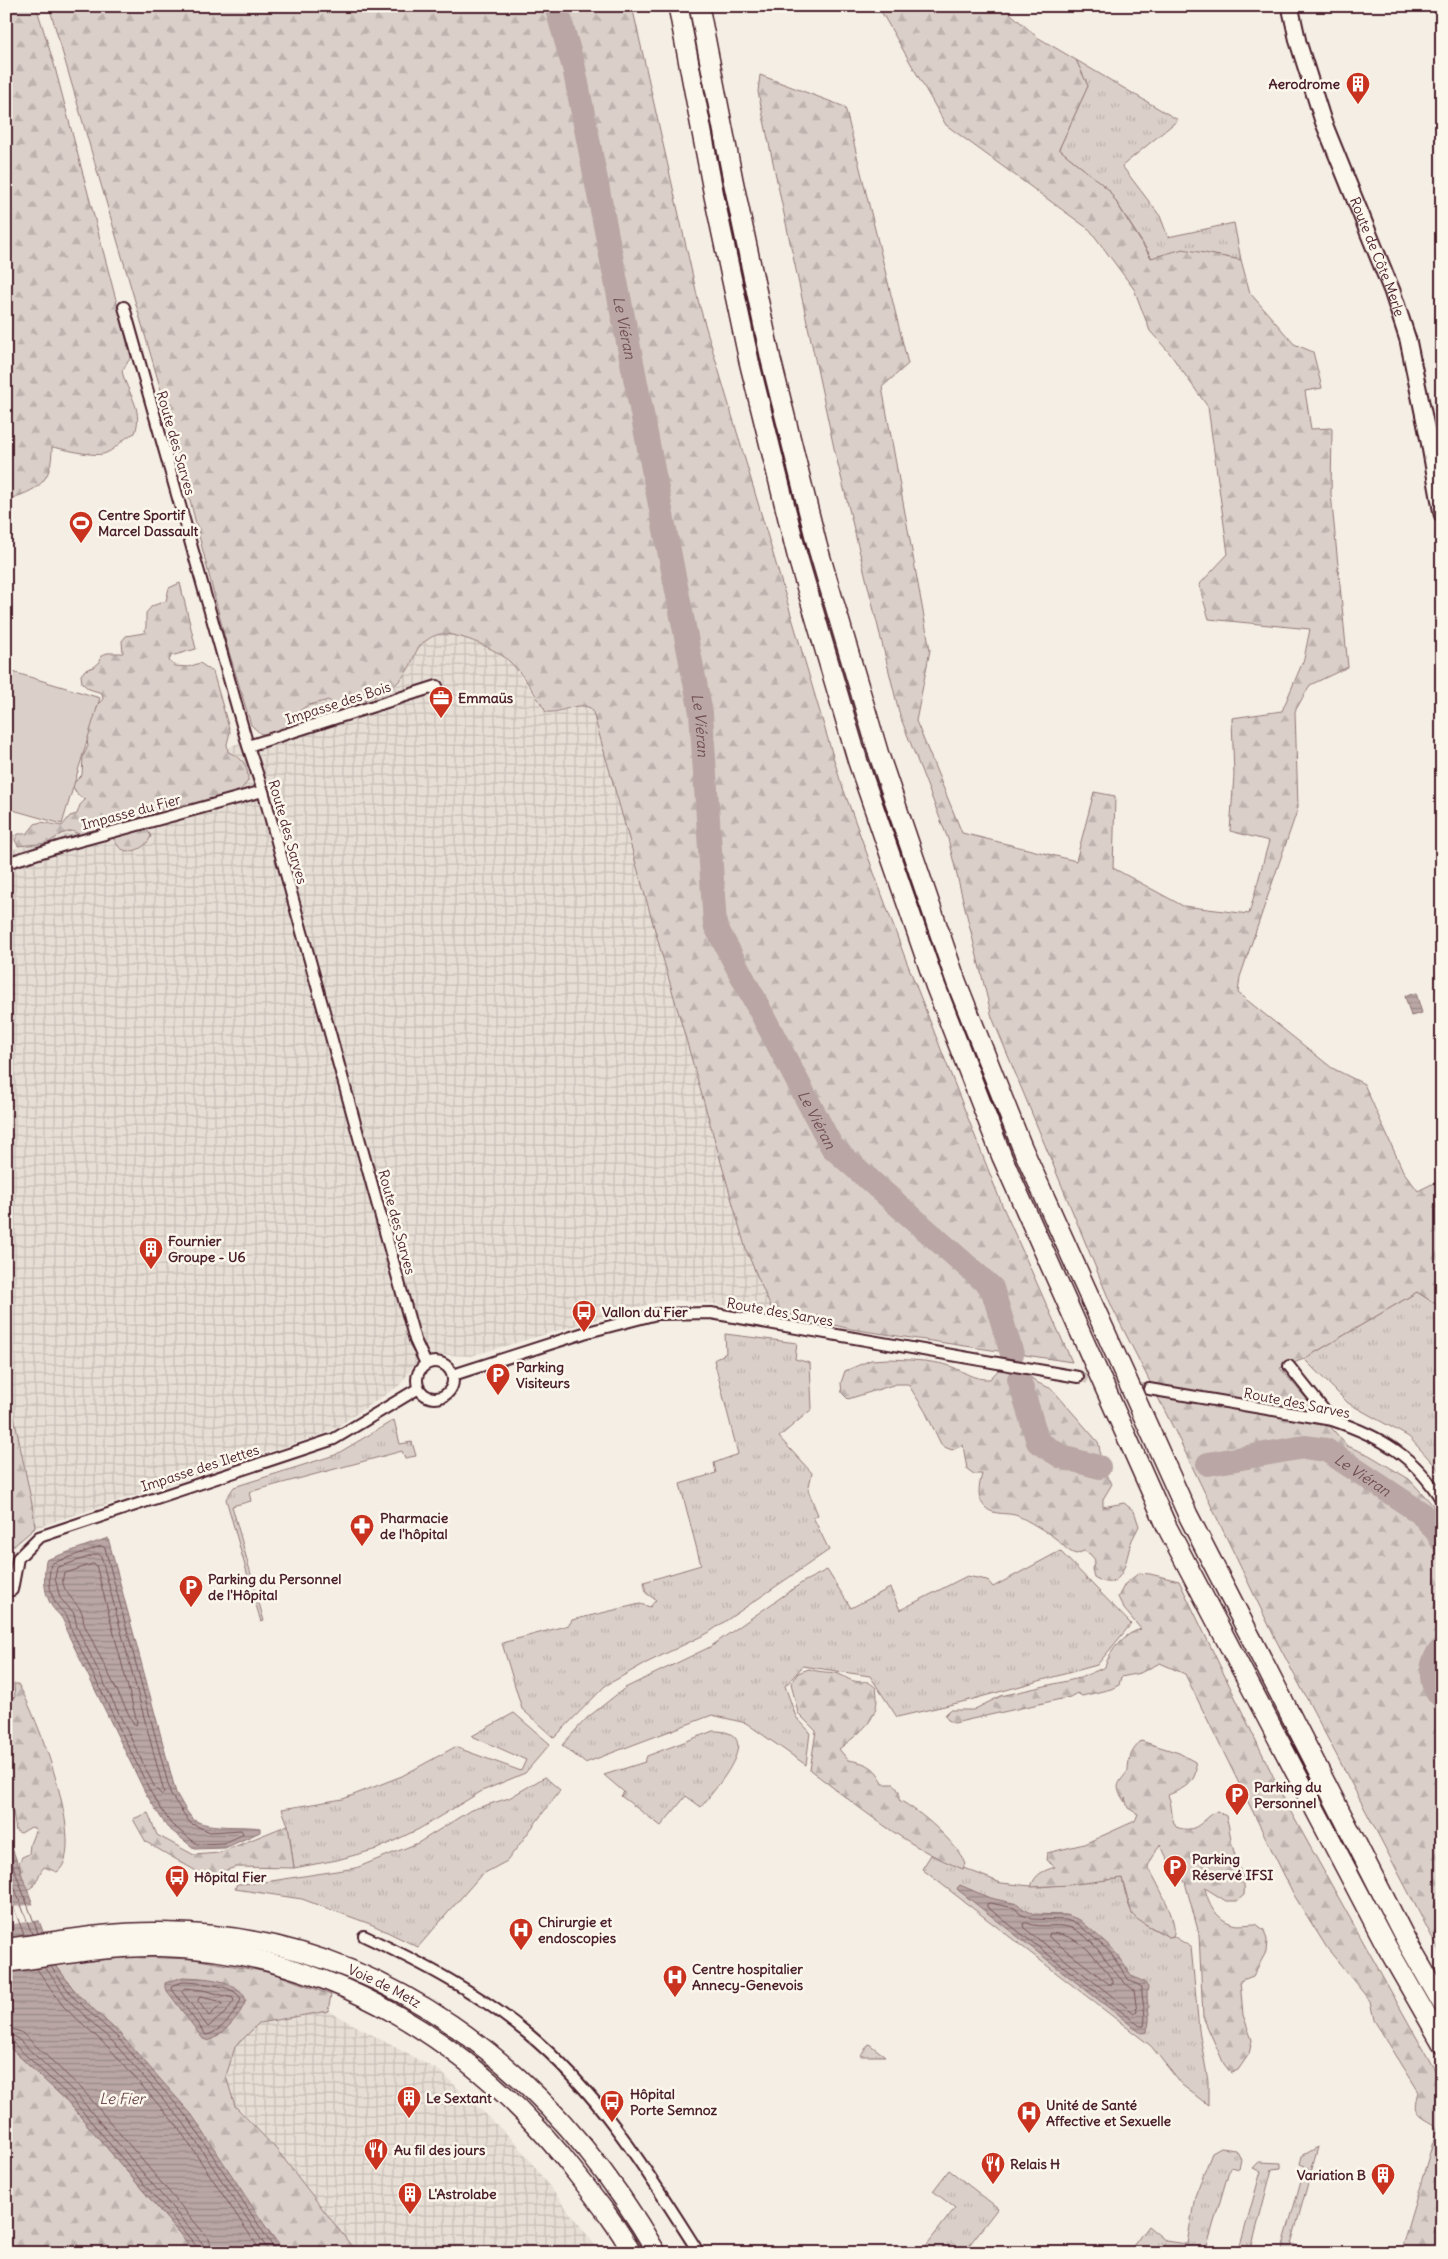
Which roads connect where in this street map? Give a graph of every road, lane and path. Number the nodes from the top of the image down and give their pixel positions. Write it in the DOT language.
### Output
graph roads {
  1 [pos="678,6"];
  2 [pos="700,6"];
  3 [pos="1290,6"];
  4 [pos="124,307"];
  5 [pos="1442,514"];
  6 [pos="437,686"];
  7 [pos="248,746"];
  8 [pos="263,791"];
  9 [pos="6,863"];
  10 [pos="426,1364"];
  11 [pos="1289,1366"];
  12 [pos="452,1375"];
  13 [pos="1078,1377"];
  14 [pos="419,1388"];
  15 [pos="1149,1389"];
  16 [pos="1332,1420"];
  17 [pos="1442,1501"];
  18 [pos="12,1590"];
  19 [pos="364,1936"];
  20 [pos="143,1940"];
  21 [pos="6,1948"];
  22 [pos="6,1963"];
  23 [pos="1442,2003"];
  24 [pos="1442,2043"];
  25 [pos="632,2253"];
  26 [pos="659,2253"];
  27 [pos="699,2253"];
  1 -- 24 [label="highway"];
  2 -- 23 [label="highway"];
  3 -- 5 [label="main road, Route de Côte Merle"];
  4 -- 7 [label="street, Route des Sarves"];
  6 -- 7 [label="street, Impasse des Bois"];
  7 -- 8 [label="street, Route des Sarves"];
  8 -- 9 [label="street, Impasse du Fier"];
  8 -- 10 [label="street, Route des Sarves"];
  10 -- 12 [label="street"];
  10 -- 14 [label="street"];
  11 -- 16 [label="street"];
  12 -- 13 [label="street, Route des Sarves"];
  12 -- 14 [label="street"];
  14 -- 18 [label="street, Impasse des Ilettes"];
  15 -- 16 [label="street, Route des Sarves"];
  16 -- 17 [label="street, Route des Sarves"];
  19 -- 27 [label="street"];
  20 -- 21 [label="highway, Voie de Metz"];
  20 -- 22 [label="highway, Voie de Metz"];
  20 -- 25 [label="highway, Voie de Metz"];
  20 -- 26 [label="highway, Voie de Metz"];
}
